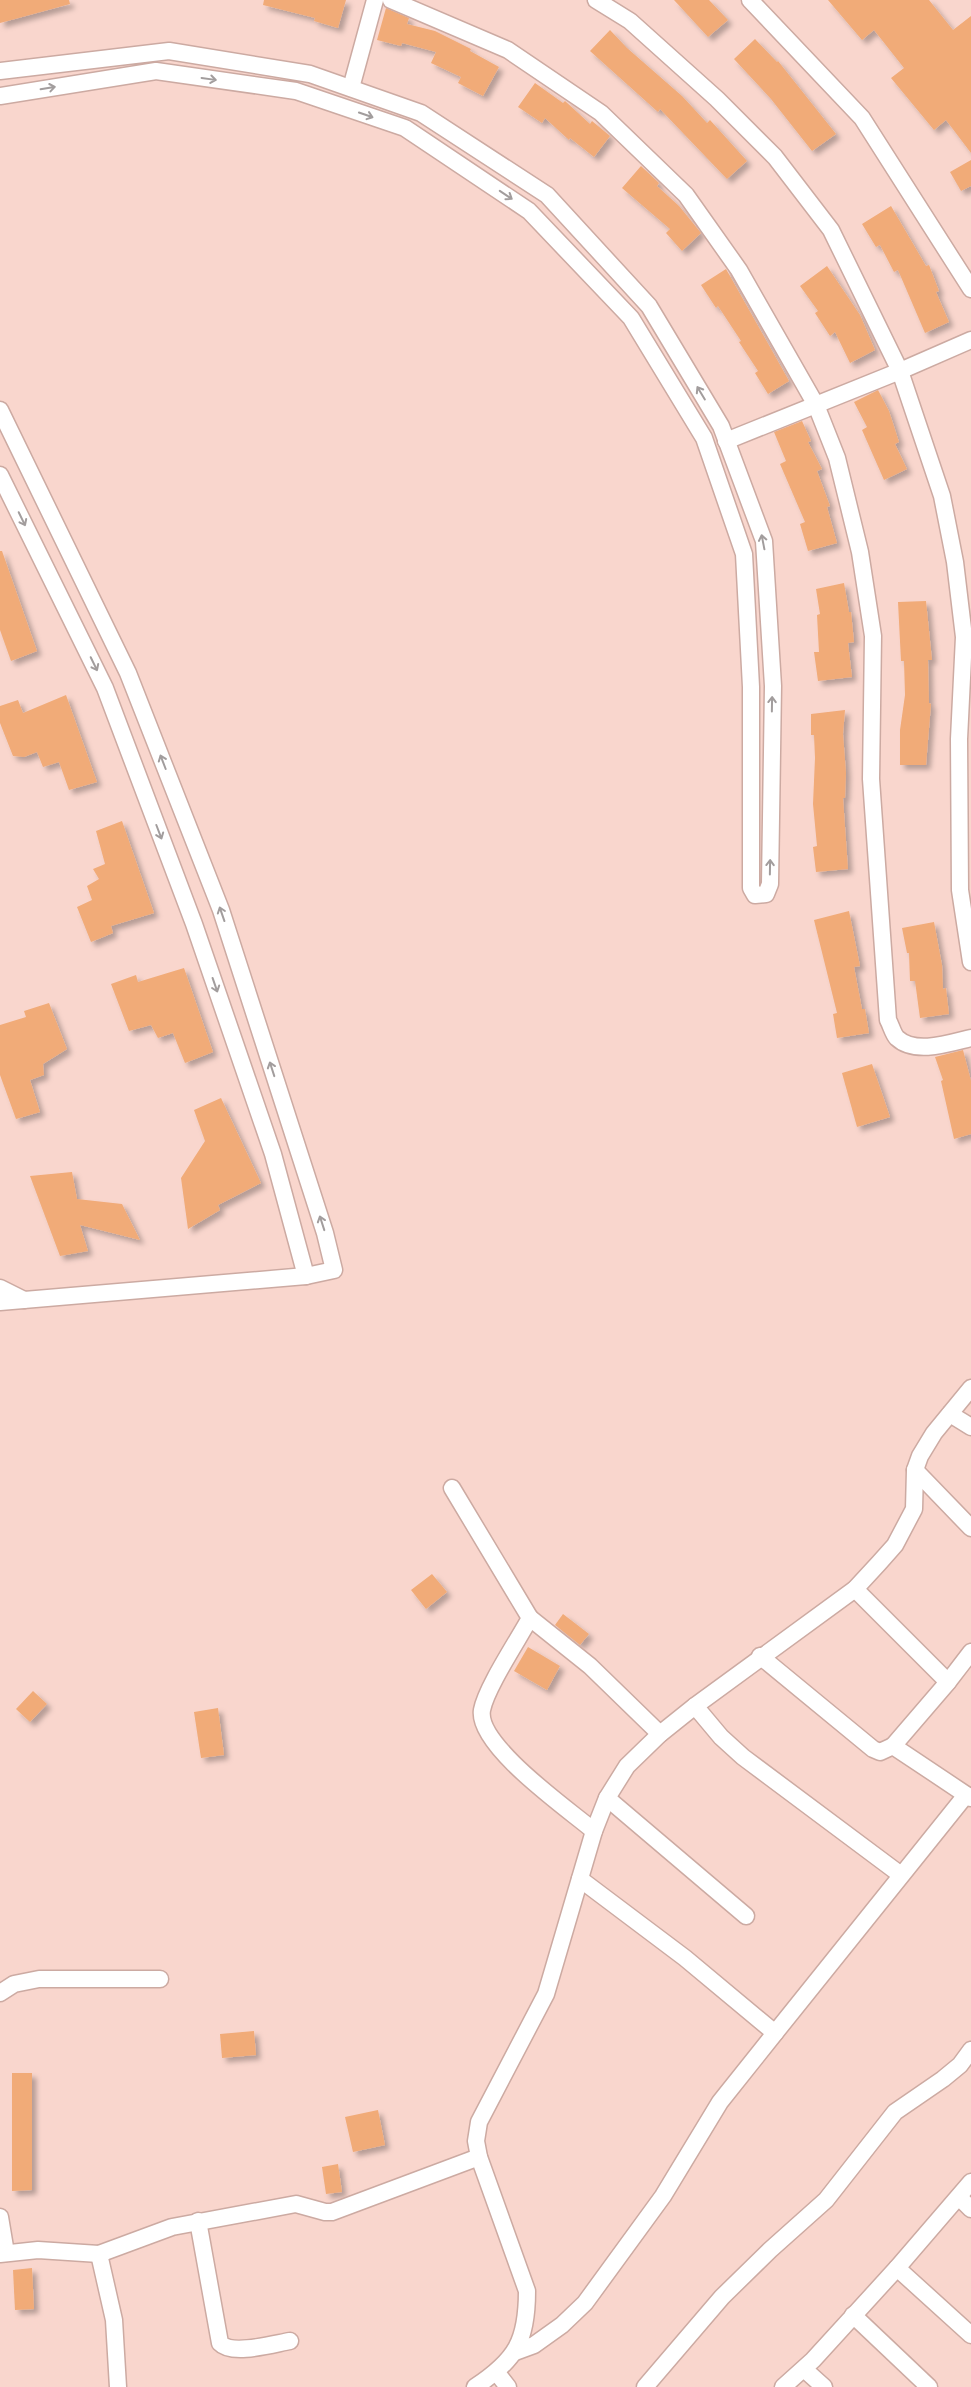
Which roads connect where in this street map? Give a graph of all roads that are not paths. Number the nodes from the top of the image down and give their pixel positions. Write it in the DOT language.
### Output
graph roads {
  1 [pos="375,0"];
  2 [pos="391,0"];
  3 [pos="596,0"];
  4 [pos="760,4"];
  5 [pos="0,71"];
  6 [pos="351,88"];
  7 [pos="0,96"];
  8 [pos="971,288"];
  9 [pos="971,340"];
  10 [pos="900,371"];
  11 [pos="816,405"];
  12 [pos="0,410"];
  13 [pos="726,441"];
  14 [pos="0,475"];
  15 [pos="971,962"];
  16 [pos="971,1038"];
  17 [pos="306,1276"];
  18 [pos="0,1288"];
  19 [pos="24,1300"];
  20 [pos="0,1302"];
  21 [pos="971,1388"];
  22 [pos="950,1414"];
  23 [pos="971,1427"];
  24 [pos="915,1470"];
  25 [pos="452,1488"];
  26 [pos="971,1528"];
  27 [pos="854,1589"];
  28 [pos="530,1618"];
  29 [pos="971,1652"];
  30 [pos="760,1656"];
  31 [pos="948,1682"];
  32 [pos="695,1706"];
  33 [pos="660,1734"];
  34 [pos="893,1746"];
  35 [pos="969,1796"];
  36 [pos="607,1798"];
  37 [pos="594,1831"];
  38 [pos="901,1876"];
  39 [pos="580,1879"];
  40 [pos="746,1916"];
  41 [pos="160,1980"];
  42 [pos="0,1993"];
  43 [pos="775,2032"];
  44 [pos="971,2050"];
  45 [pos="480,2157"];
  46 [pos="971,2182"];
  47 [pos="959,2197"];
  48 [pos="971,2209"];
  49 [pos="0,2216"];
  50 [pos="198,2221"];
  51 [pos="3,2253"];
  52 [pos="99,2254"];
  53 [pos="897,2268"];
  54 [pos="852,2315"];
  55 [pos="971,2335"];
  56 [pos="290,2341"];
  57 [pos="515,2352"];
  58 [pos="804,2369"];
  59 [pos="497,2373"];
  60 [pos="118,2387"];
  61 [pos="475,2387"];
  62 [pos="508,2387"];
  63 [pos="645,2387"];
  64 [pos="783,2387"];
  65 [pos="824,2387"];
  66 [pos="929,2387"];
  1 -- 6 [label="street"];
  2 -- 11 [label="street"];
  3 -- 10 [label="street"];
  4 -- 8 [label="street"];
  5 -- 6 [label="street"];
  13 -- 6 [label="street, one-way"];
  7 -- 13 [label="street, one-way"];
  9 -- 10 [label="street"];
  10 -- 11 [label="street"];
  10 -- 15 [label="street"];
  11 -- 13 [label="street"];
  11 -- 16 [label="street"];
  17 -- 12 [label="street, one-way"];
  14 -- 17 [label="street, one-way"];
  17 -- 19 [label="street"];
  18 -- 19 [label="street"];
  19 -- 20 [label="street"];
  21 -- 22 [label="street"];
  22 -- 23 [label="street"];
  22 -- 24 [label="street"];
  24 -- 26 [label="street"];
  24 -- 27 [label="street"];
  25 -- 28 [label="street"];
  27 -- 30 [label="street"];
  27 -- 31 [label="street"];
  28 -- 33 [label="street"];
  28 -- 37 [label="street"];
  29 -- 31 [label="street"];
  30 -- 32 [label="street"];
  30 -- 34 [label="street"];
  31 -- 34 [label="street"];
  32 -- 33 [label="street"];
  32 -- 38 [label="street"];
  33 -- 36 [label="street"];
  34 -- 35 [label="street"];
  35 -- 38 [label="street"];
  36 -- 37 [label="street"];
  36 -- 40 [label="street"];
  37 -- 39 [label="street"];
  38 -- 43 [label="street"];
  39 -- 43 [label="street"];
  39 -- 45 [label="street"];
  41 -- 42 [label="street"];
  43 -- 57 [label="street"];
  44 -- 63 [label="street"];
  45 -- 50 [label="street"];
  45 -- 57 [label="street"];
  46 -- 47 [label="street"];
  47 -- 48 [label="street"];
  47 -- 53 [label="street"];
  49 -- 51 [label="street"];
  50 -- 52 [label="street"];
  50 -- 56 [label="street"];
  51 -- 52 [label="street"];
  52 -- 60 [label="street"];
  53 -- 54 [label="street"];
  53 -- 55 [label="street"];
  54 -- 58 [label="street"];
  54 -- 66 [label="street"];
  57 -- 59 [label="street"];
  58 -- 64 [label="street"];
  58 -- 65 [label="street"];
  59 -- 61 [label="street"];
  59 -- 62 [label="street"];
}
